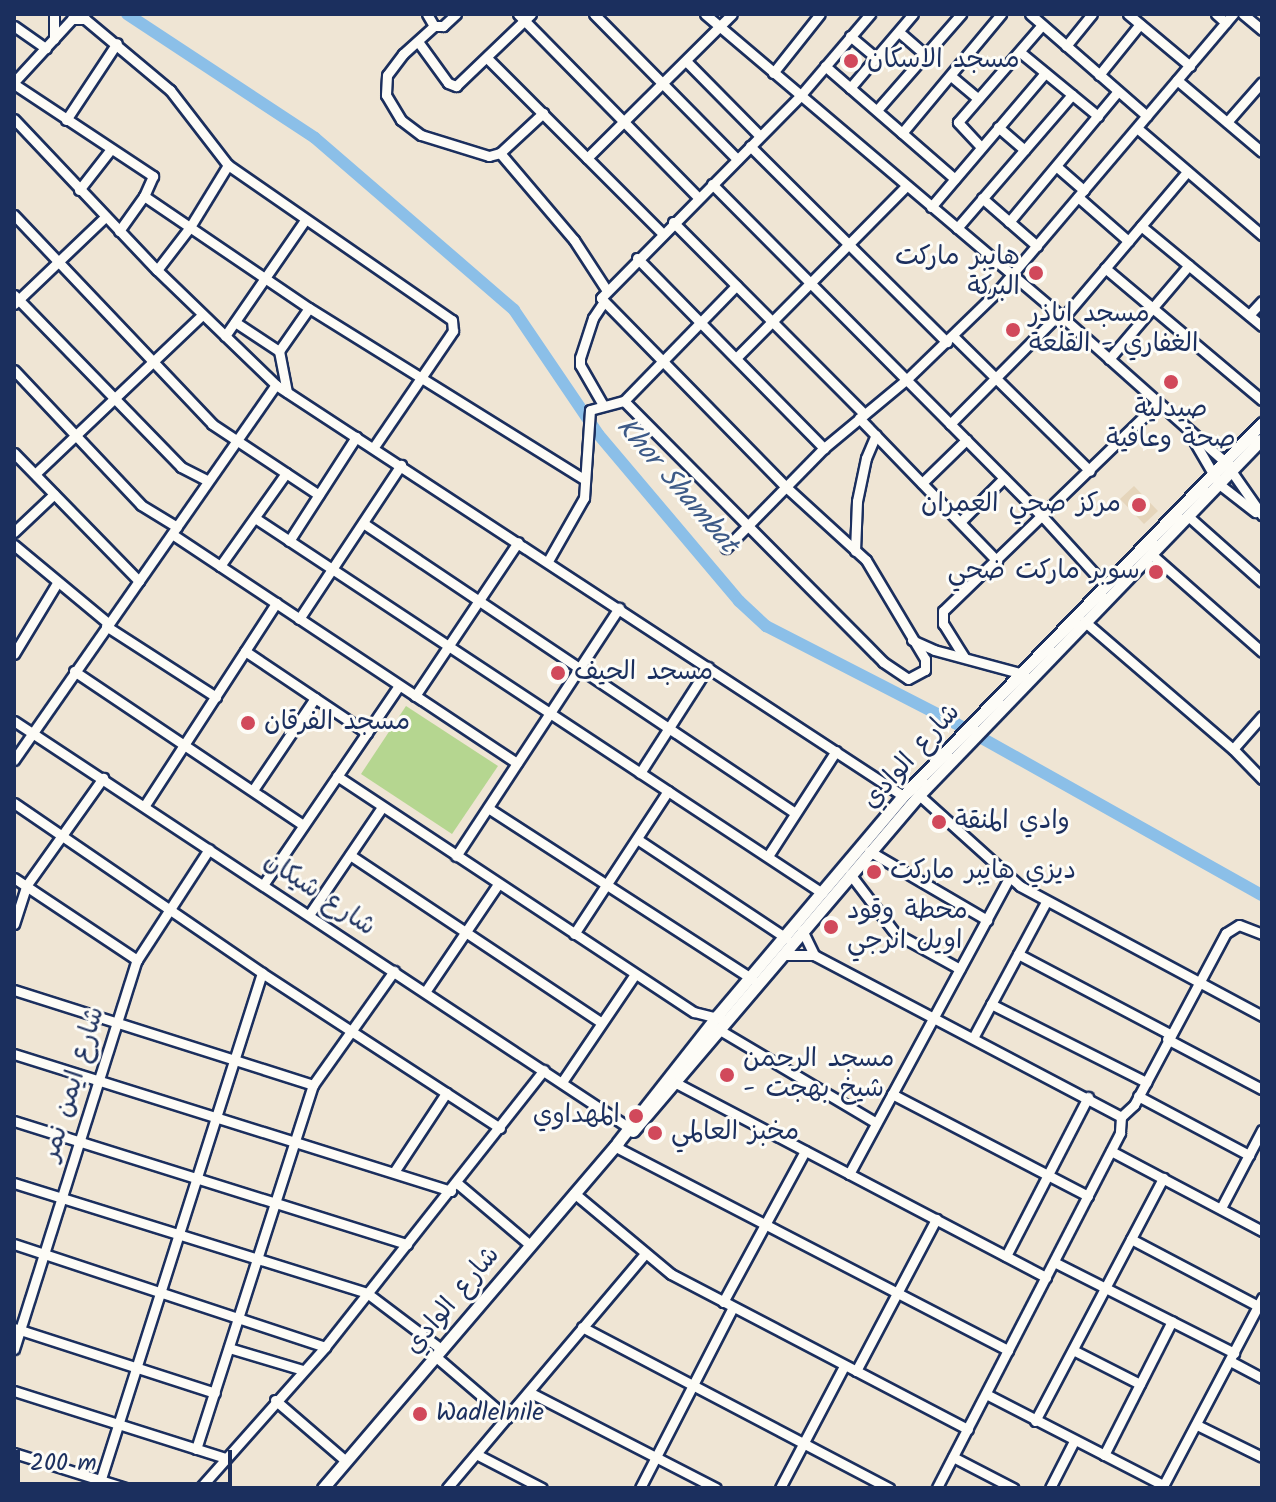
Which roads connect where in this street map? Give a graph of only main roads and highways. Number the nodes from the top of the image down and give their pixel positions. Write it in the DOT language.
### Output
graph roads {
  1 [pos="1262,423"];
  2 [pos="1262,439"];
  3 [pos="1228,467"];
  4 [pos="1216,480"];
  5 [pos="982,719"];
  6 [pos="953,749"];
  7 [pos="720,1022"];
  8 [pos="629,1130"];
  9 [pos="323,1488"];
  1 -- 3 [label="main road, شارع الوادي"];
  2 -- 3 [label="main road, شارع الوادي"];
  3 -- 4 [label="main road, شارع الوادي"];
  4 -- 5 [label="main road, شارع الوادي"];
  4 -- 5 [label="main road, شارع الوادي"];
  5 -- 6 [label="main road, شارع الوادي"];
  6 -- 7 [label="main road, شارع الوادي"];
  6 -- 7 [label="main road, شارع الوادي"];
  7 -- 8 [label="main road, شارع الوادي"];
  7 -- 8 [label="main road, شارع الوادي"];
  8 -- 9 [label="main road, شارع الوادي"];
}
